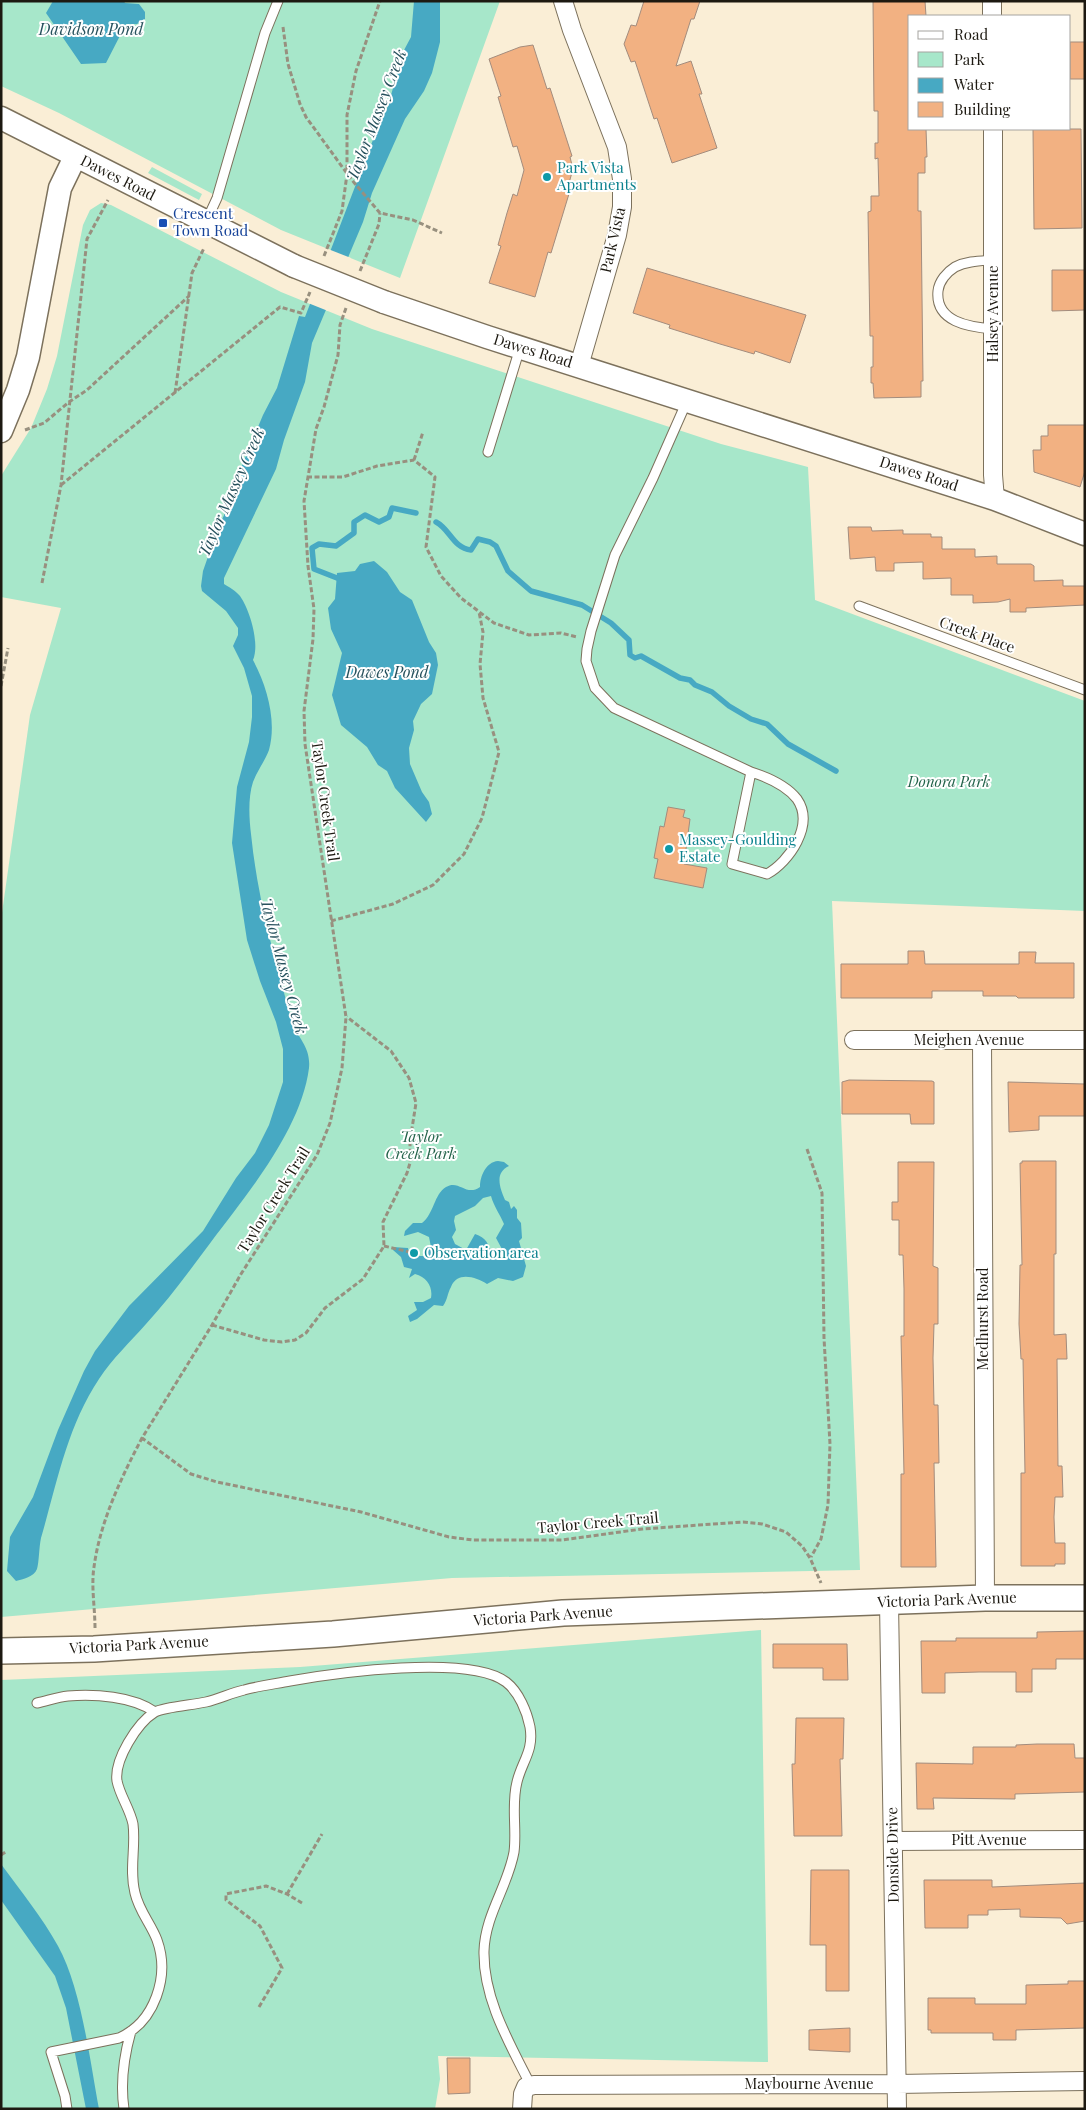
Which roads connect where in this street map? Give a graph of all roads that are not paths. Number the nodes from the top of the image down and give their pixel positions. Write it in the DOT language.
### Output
graph roads {
  1 [pos="278,1"];
  2 [pos="563,1"];
  3 [pos="992,1"];
  4 [pos="992,15"];
  5 [pos="1,118"];
  6 [pos="993,130"];
  7 [pos="76,157"];
  8 [pos="206,223"];
  9 [pos="993,260"];
  10 [pos="993,329"];
  11 [pos="520,348"];
  12 [pos="579,366"];
  13 [pos="687,400"];
  14 [pos="1,431"];
  15 [pos="488,452"];
  16 [pos="995,499"];
  17 [pos="1085,534"];
  18 [pos="859,606"];
  19 [pos="1085,690"];
  20 [pos="751,772"];
  21 [pos="854,1040"];
  22 [pos="982,1040"];
  23 [pos="1085,1040"];
  24 [pos="985,1598"];
  25 [pos="1085,1598"];
  26 [pos="889,1602"];
  27 [pos="1,1651"];
  28 [pos="37,1703"];
  29 [pos="155,1712"];
  30 [pos="1085,1840"];
  31 [pos="893,1841"];
  32 [pos="132,2031"];
  33 [pos="1085,2081"];
  34 [pos="897,2084"];
  35 [pos="532,2086"];
  36 [pos="68,2109"];
  37 [pos="124,2109"];
  38 [pos="522,2109"];
  39 [pos="897,2109"];
  1 -- 8 [label="lane"];
  2 -- 12 [label="street, Park Vista"];
  3 -- 4 [label="street"];
  5 -- 7 [label="street, Dawes Road"];
  6 -- 9 [label="street, Halsey Avenue"];
  7 -- 8 [label="street, Dawes Road"];
  7 -- 14 [label="street"];
  8 -- 11 [label="street, Dawes Road, bridge"];
  9 -- 10 [label="street, Halsey Avenue"];
  9 -- 10 [label="lane"];
  10 -- 16 [label="street, Halsey Avenue"];
  11 -- 12 [label="street, Dawes Road"];
  11 -- 15 [label="lane"];
  12 -- 13 [label="street, Dawes Road"];
  13 -- 16 [label="street, Dawes Road"];
  13 -- 20 [label="lane"];
  16 -- 17 [label="street, Dawes Road"];
  18 -- 19 [label="lane, Creek Place"];
  20 -- 20 [label="lane"];
  21 -- 22 [label="street, Meighen Avenue"];
  22 -- 23 [label="street, Meighen Avenue"];
  22 -- 24 [label="street, Medhurst Road"];
  24 -- 25 [label="main road, Victoria Park Avenue"];
  24 -- 26 [label="main road, Victoria Park Avenue"];
  26 -- 27 [label="main road, Victoria Park Avenue"];
  26 -- 31 [label="street, Donside Drive"];
  28 -- 29 [label="lane"];
  29 -- 32 [label="lane"];
  29 -- 35 [label="lane"];
  30 -- 31 [label="street, Pitt Avenue"];
  31 -- 34 [label="street, Donside Drive"];
  32 -- 36 [label="lane"];
  32 -- 37 [label="lane"];
  33 -- 34 [label="street, Maybourne Avenue"];
  34 -- 35 [label="street, Maybourne Avenue"];
  34 -- 39 [label="street, Donside Drive"];
  35 -- 38 [label="street"];
}
